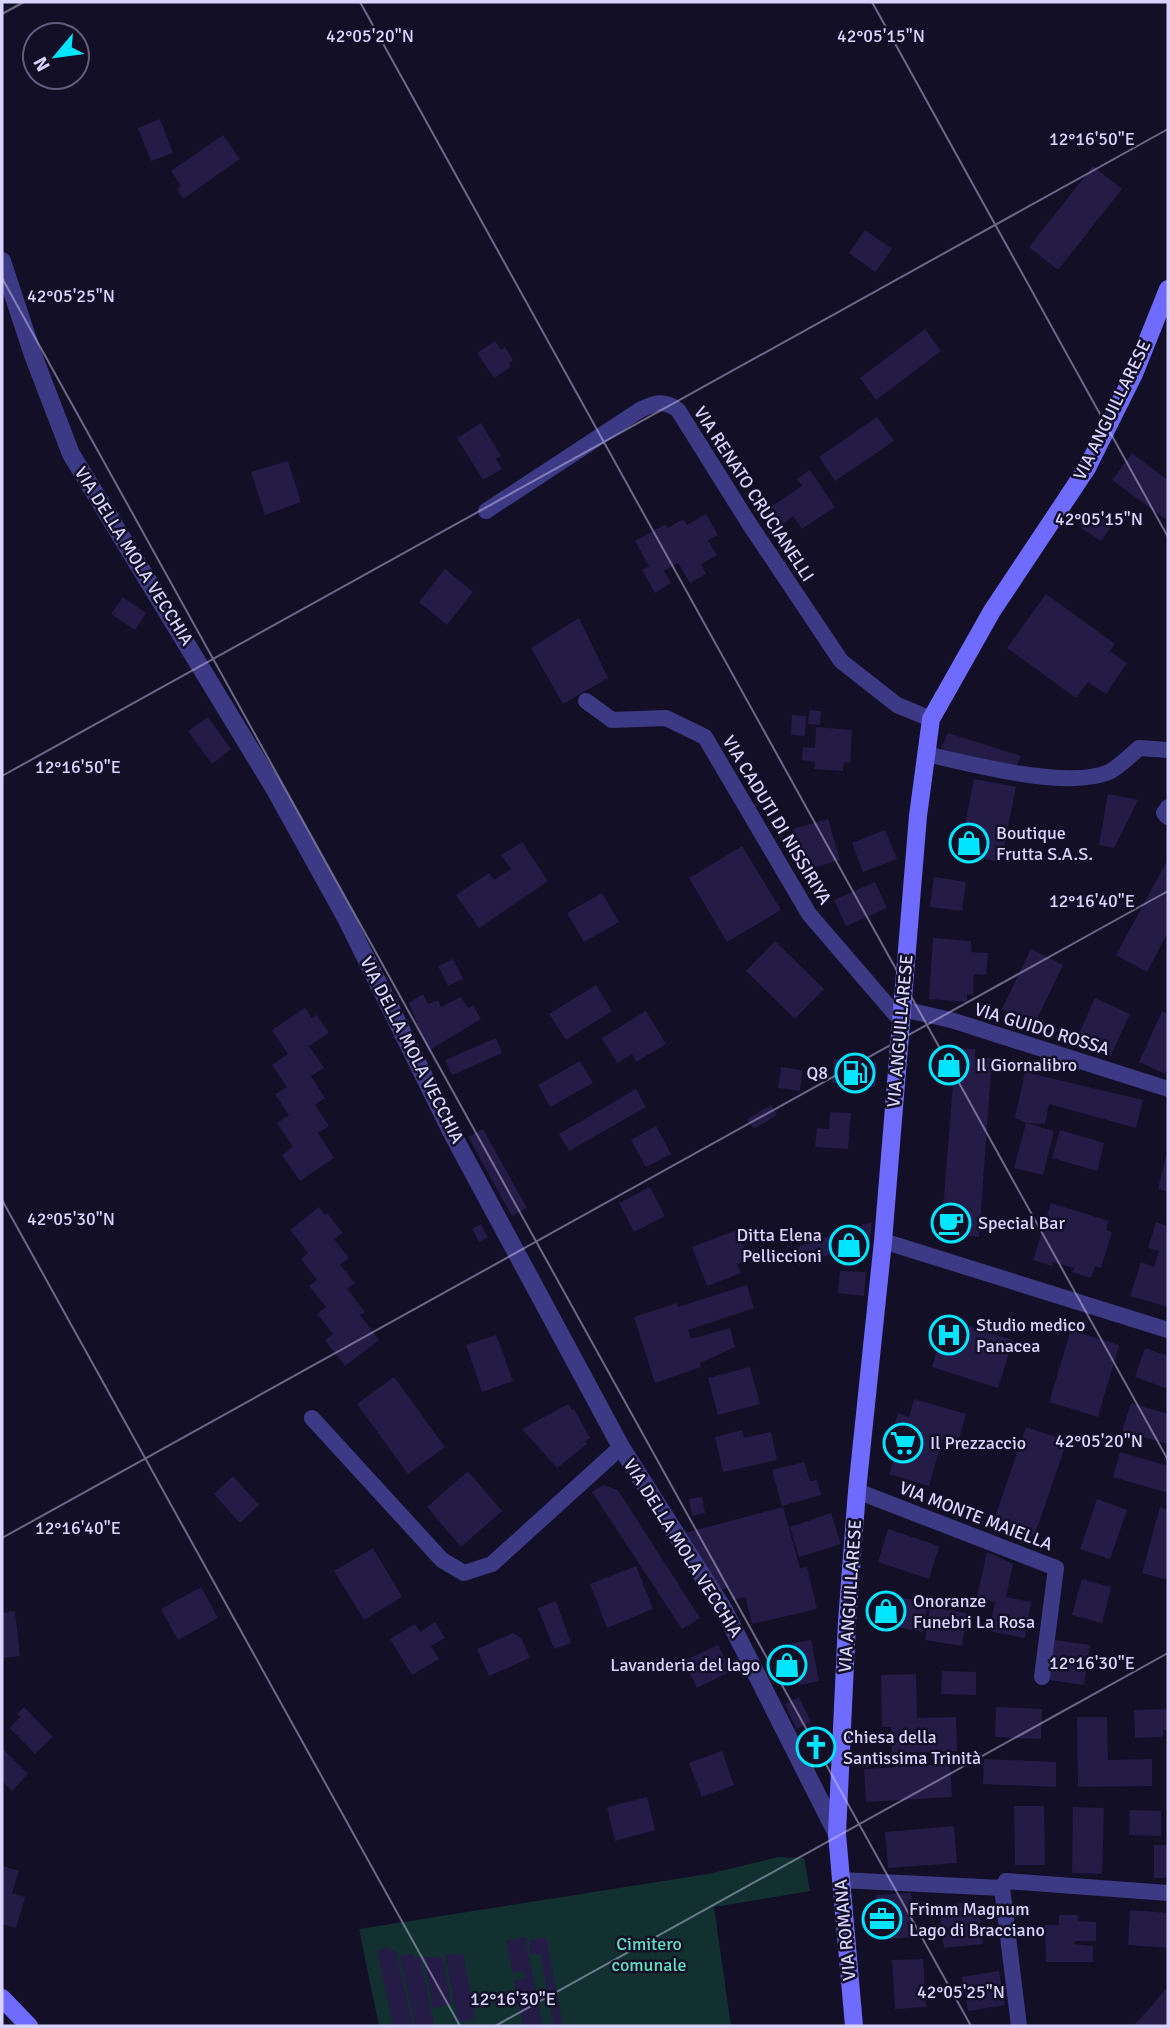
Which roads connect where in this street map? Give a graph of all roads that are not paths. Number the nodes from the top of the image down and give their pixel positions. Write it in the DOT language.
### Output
graph roads {
  1 [pos="2,261"];
  2 [pos="1168,289"];
  3 [pos="1163,319"];
  4 [pos="486,511"];
  5 [pos="586,701"];
  6 [pos="931,719"];
  7 [pos="1168,750"];
  8 [pos="926,754"];
  9 [pos="902,1015"];
  10 [pos="1168,1089"];
  11 [pos="883,1241"];
  12 [pos="1168,1330"];
  13 [pos="312,1418"];
  14 [pos="621,1447"];
  15 [pos="857,1491"];
  16 [pos="1042,1677"];
  17 [pos="836,1834"];
  18 [pos="841,1880"];
  19 [pos="1002,1888"];
  20 [pos="1168,1893"];
  21 [pos="2,1998"];
  22 [pos="29,2026"];
  23 [pos="854,2026"];
  24 [pos="1019,2026"];
  1 -- 14 [label="street, VIA DELLA MOLA VECCHIA"];
  2 -- 3 [label="main road, VIA ANGUILLARESE"];
  3 -- 6 [label="main road, VIA ANGUILLARESE"];
  4 -- 6 [label="street, VIA RENATO CRUCIANELLI"];
  5 -- 9 [label="street, VIA CADUTI DI NISSIRIYA"];
  6 -- 8 [label="main road, VIA ANGUILLARESE"];
  7 -- 8 [label="street"];
  8 -- 9 [label="main road, VIA ANGUILLARESE"];
  9 -- 10 [label="street, VIA GUIDO ROSSA"];
  9 -- 11 [label="main road, VIA ANGUILLARESE"];
  11 -- 12 [label="street"];
  11 -- 15 [label="main road, VIA ANGUILLARESE"];
  13 -- 14 [label="street"];
  14 -- 17 [label="street, VIA DELLA MOLA VECCHIA"];
  15 -- 16 [label="street, VIA MONTE MAIELLA"];
  15 -- 17 [label="main road, VIA ANGUILLARESE"];
  17 -- 18 [label="main road, VIA ROMANA"];
  18 -- 19 [label="street"];
  18 -- 23 [label="main road, VIA ROMANA"];
  19 -- 20 [label="street"];
  19 -- 24 [label="street"];
  21 -- 22 [label="main road"];
}
